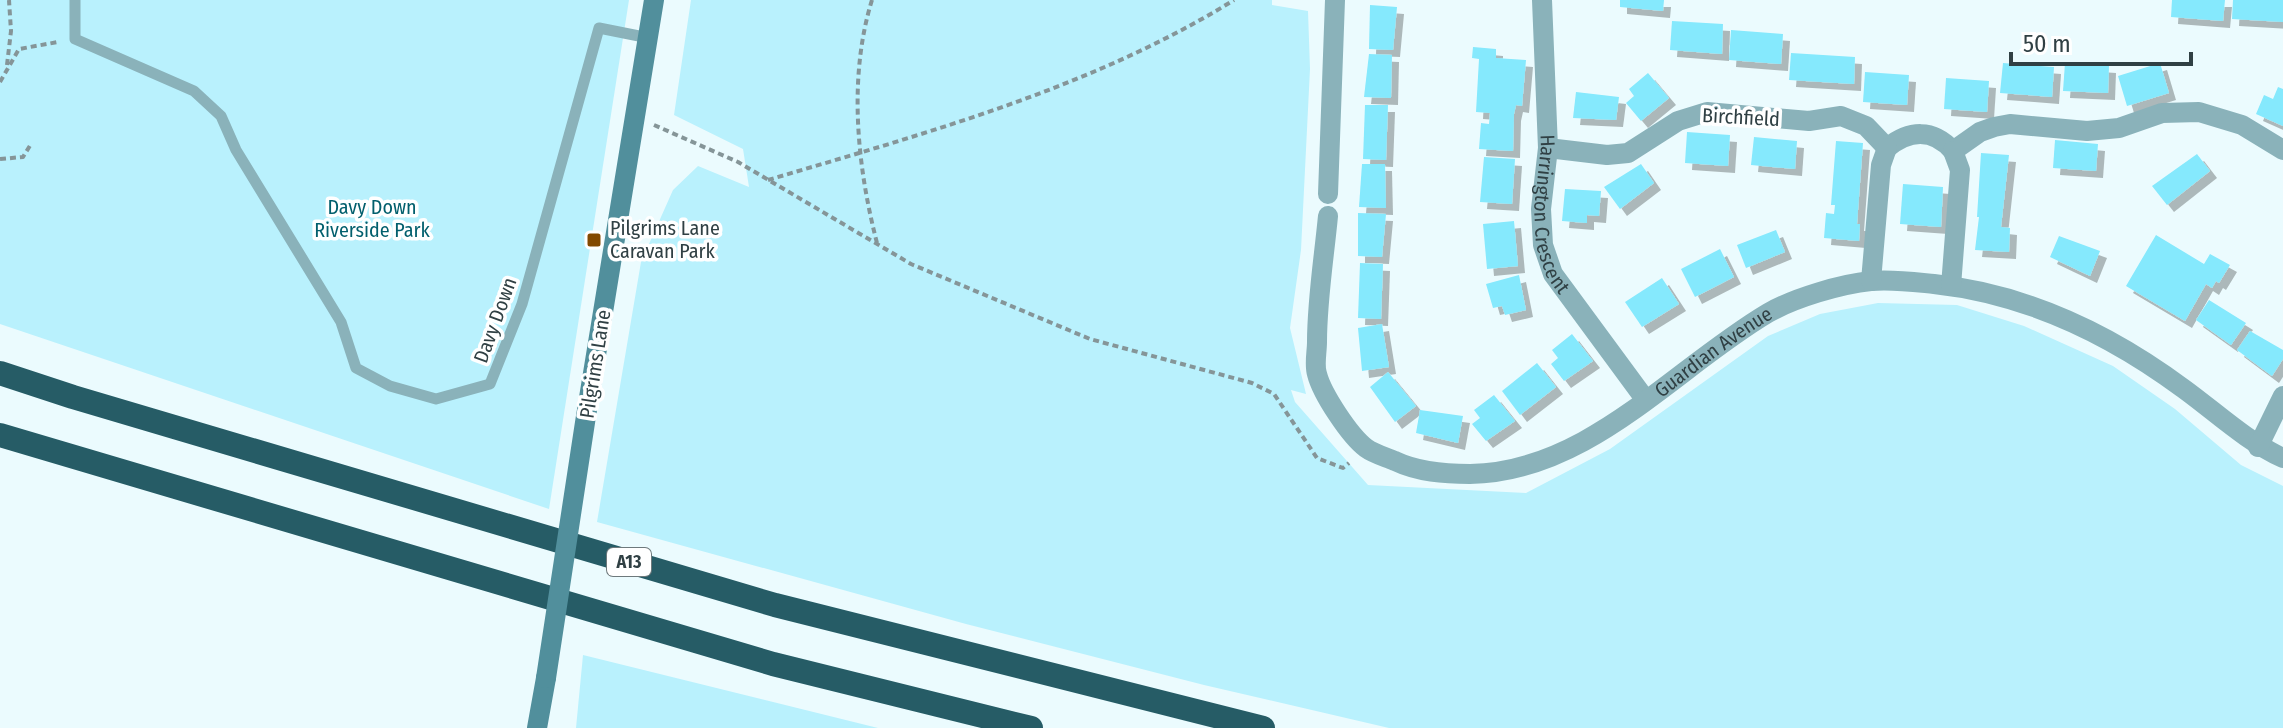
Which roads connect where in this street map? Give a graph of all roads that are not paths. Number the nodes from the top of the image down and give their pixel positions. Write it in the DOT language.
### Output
graph roads {
  1 [pos="75,0"];
  2 [pos="654,0"];
  3 [pos="1335,0"];
  4 [pos="1542,0"];
  5 [pos="649,38"];
  6 [pos="1548,148"];
  7 [pos="1887,148"];
  8 [pos="2283,150"];
  9 [pos="1953,151"];
  10 [pos="1328,194"];
  11 [pos="1328,216"];
  12 [pos="1871,281"];
  13 [pos="1951,286"];
  14 [pos="0,373"];
  15 [pos="2283,396"];
  16 [pos="1645,399"];
  17 [pos="0,435"];
  18 [pos="2258,447"];
  19 [pos="2283,458"];
  20 [pos="537,728"];
  21 [pos="1031,728"];
  22 [pos="1263,728"];
  1 -- 5 [label="lane, Davy Down"];
  2 -- 5 [label="main road, Pilgrims Lane"];
  3 -- 10 [label="street"];
  4 -- 6 [label="street, Harrington Crescent"];
  5 -- 20 [label="main road, Pilgrims Lane, bridge"];
  6 -- 7 [label="street, Birchfield"];
  6 -- 16 [label="street, Harrington Crescent"];
  7 -- 9 [label="street"];
  7 -- 12 [label="street"];
  8 -- 9 [label="street"];
  9 -- 13 [label="street"];
  11 -- 16 [label="street, Guardian Avenue"];
  12 -- 13 [label="street, Guardian Avenue"];
  12 -- 16 [label="street, Guardian Avenue"];
  13 -- 18 [label="street, Guardian Avenue"];
  14 -- 22 [label="highway, A13"];
  15 -- 18 [label="street"];
  17 -- 21 [label="highway"];
  18 -- 19 [label="street, Guardian Avenue"];
}
